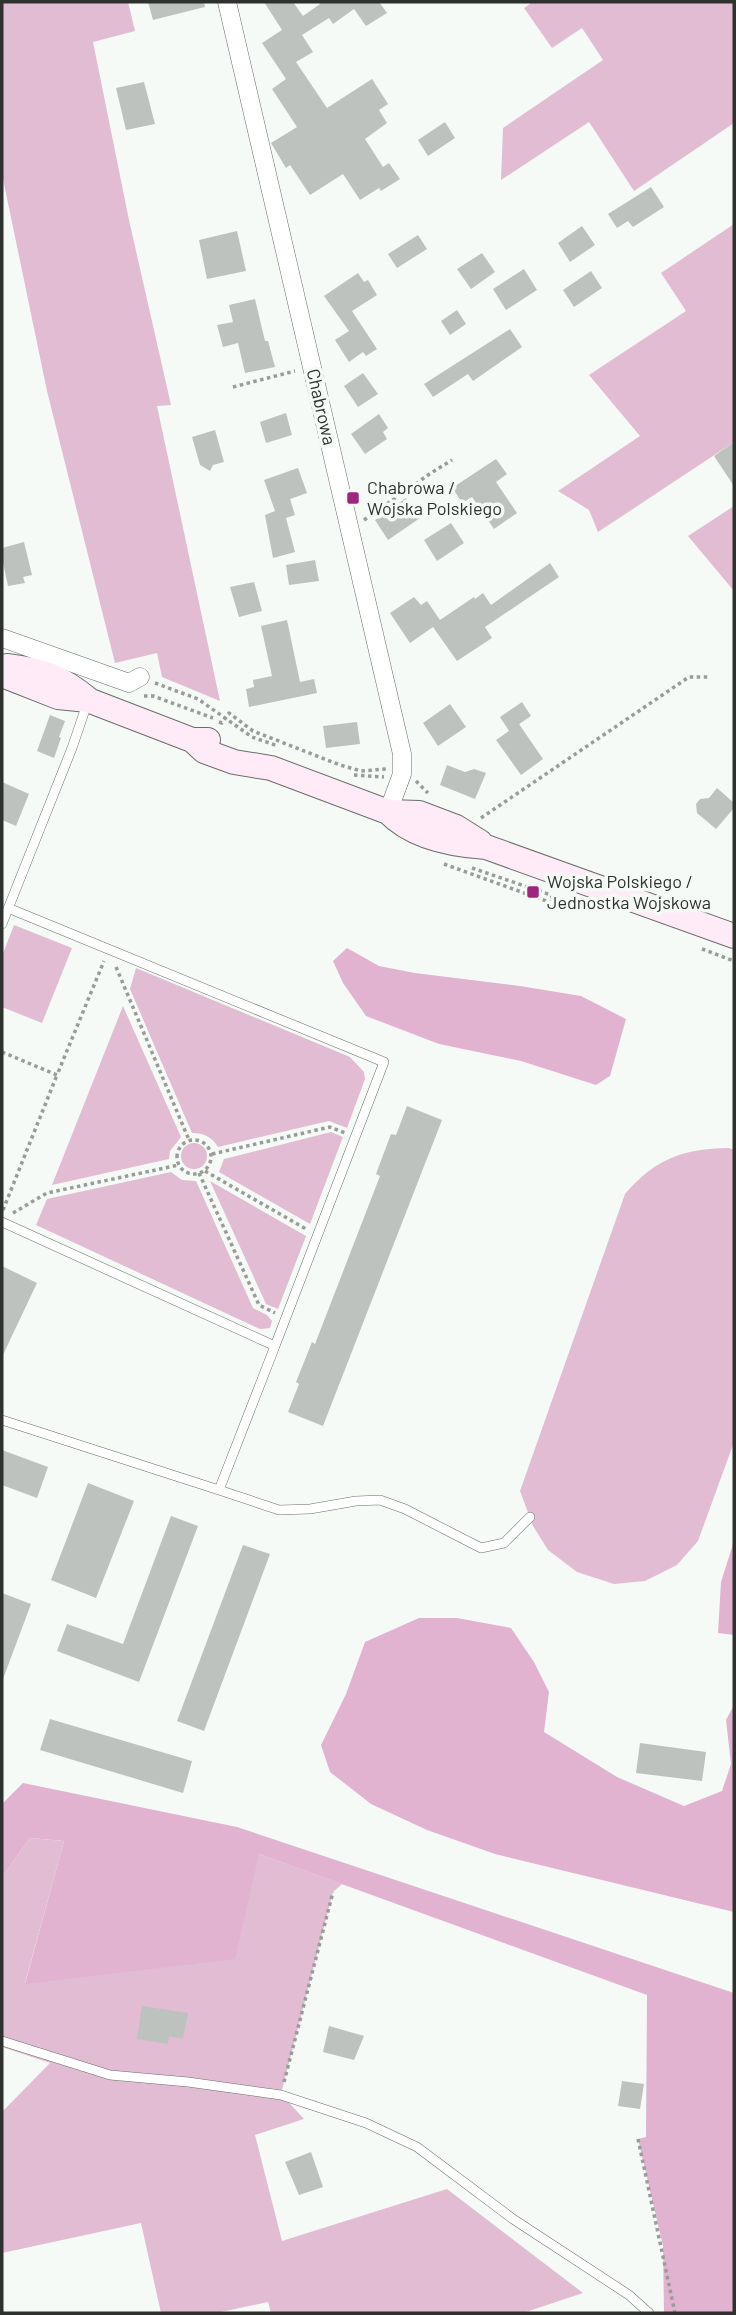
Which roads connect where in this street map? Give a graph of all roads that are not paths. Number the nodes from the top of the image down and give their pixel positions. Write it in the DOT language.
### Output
graph roads {
  1 [pos="227,2"];
  2 [pos="2,638"];
  3 [pos="2,665"];
  4 [pos="2,675"];
  5 [pos="139,677"];
  6 [pos="88,700"];
  7 [pos="388,812"];
  8 [pos="8,908"];
  9 [pos="2,924"];
  10 [pos="734,936"];
  11 [pos="2,1222"];
  12 [pos="275,1346"];
  13 [pos="2,1420"];
  14 [pos="219,1490"];
  15 [pos="530,1517"];
  16 [pos="2,2041"];
  17 [pos="649,2313"];
  1 -- 7 [label="street, Chabrowa"];
  2 -- 5 [label="street"];
  3 -- 6 [label="main road"];
  4 -- 6 [label="main road"];
  6 -- 7 [label="main road"];
  6 -- 8 [label="lane"];
  7 -- 10 [label="main road"];
  8 -- 9 [label="lane"];
  8 -- 12 [label="lane"];
  11 -- 12 [label="lane"];
  12 -- 14 [label="lane"];
  13 -- 14 [label="lane"];
  14 -- 15 [label="lane"];
  16 -- 17 [label="lane"];
}
